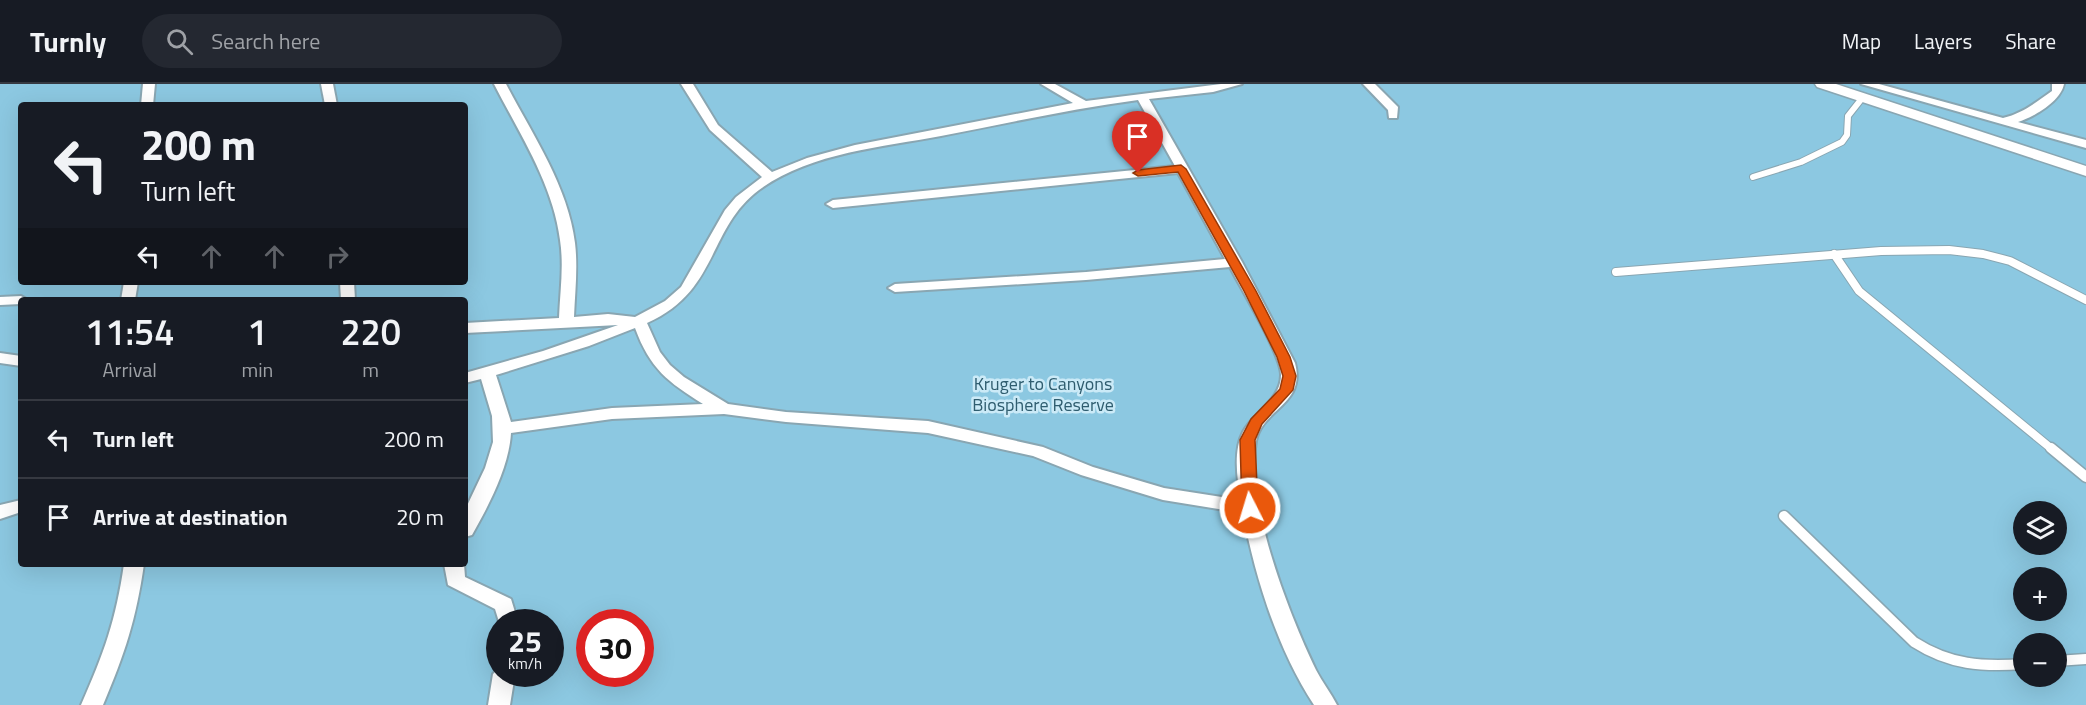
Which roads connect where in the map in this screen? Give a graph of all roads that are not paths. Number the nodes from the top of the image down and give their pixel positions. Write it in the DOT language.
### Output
graph roads {
  1 [pos="149,84"];
  2 [pos="327,84"];
  3 [pos="500,84"];
  4 [pos="687,84"];
  5 [pos="1047,84"];
  6 [pos="1236,84"];
  7 [pos="1369,84"];
  8 [pos="1822,84"];
  9 [pos="2058,84"];
  10 [pos="1865,91"];
  11 [pos="1142,96"];
  12 [pos="147,102"];
  13 [pos="330,102"];
  14 [pos="1084,104"];
  15 [pos="2042,105"];
  16 [pos="1393,116"];
  17 [pos="1999,120"];
  18 [pos="2071,140"];
  19 [pos="2086,144"];
  20 [pos="1181,169"];
  21 [pos="2086,171"];
  22 [pos="770,177"];
  23 [pos="1753,177"];
  24 [pos="833,204"];
  25 [pos="1834,254"];
  26 [pos="1235,262"];
  27 [pos="1616,272"];
  28 [pos="895,288"];
  29 [pos="0,300"];
  30 [pos="18,300"];
  31 [pos="2086,300"];
  32 [pos="637,322"];
  33 [pos="566,324"];
  34 [pos="468,328"];
  35 [pos="0,358"];
  36 [pos="18,361"];
  37 [pos="487,372"];
  38 [pos="468,377"];
  39 [pos="724,409"];
  40 [pos="503,429"];
  41 [pos="2086,477"];
  42 [pos="18,507"];
  43 [pos="1250,508"];
  44 [pos="0,512"];
  45 [pos="1784,516"];
  46 [pos="468,523"];
  47 [pos="134,567"];
  48 [pos="454,567"];
  49 [pos="505,609"];
  50 [pos="2086,659"];
  51 [pos="2067,660"];
  52 [pos="2013,664"];
  53 [pos="502,687"];
  54 [pos="92,705"];
  55 [pos="499,705"];
  56 [pos="1326,705"];
  1 -- 12 [label="street"];
  2 -- 13 [label="street"];
  3 -- 33 [label="street"];
  4 -- 22 [label="street"];
  5 -- 14 [label="street"];
  6 -- 11 [label="street"];
  7 -- 16 [label="street"];
  8 -- 10 [label="street"];
  9 -- 15 [label="street"];
  10 -- 17 [label="street"];
  10 -- 21 [label="street"];
  10 -- 23 [label="lane"];
  11 -- 14 [label="street"];
  11 -- 20 [label="street"];
  14 -- 22 [label="street"];
  15 -- 17 [label="street"];
  15 -- 18 [label="street"];
  17 -- 18 [label="street"];
  18 -- 19 [label="street"];
  20 -- 24 [label="street"];
  20 -- 26 [label="street"];
  22 -- 32 [label="street"];
  25 -- 27 [label="lane"];
  25 -- 31 [label="lane"];
  25 -- 41 [label="lane"];
  26 -- 28 [label="street"];
  26 -- 43 [label="street"];
  29 -- 30 [label="street"];
  32 -- 33 [label="street"];
  32 -- 37 [label="street"];
  32 -- 39 [label="street"];
  33 -- 34 [label="street"];
  35 -- 36 [label="street"];
  37 -- 38 [label="street"];
  37 -- 40 [label="street"];
  39 -- 40 [label="street"];
  39 -- 43 [label="street"];
  40 -- 46 [label="street"];
  42 -- 44 [label="street"];
  43 -- 56 [label="street"];
  45 -- 52 [label="lane"];
  47 -- 54 [label="street"];
  48 -- 49 [label="street"];
  50 -- 51 [label="lane"];
  53 -- 55 [label="street"];
}
